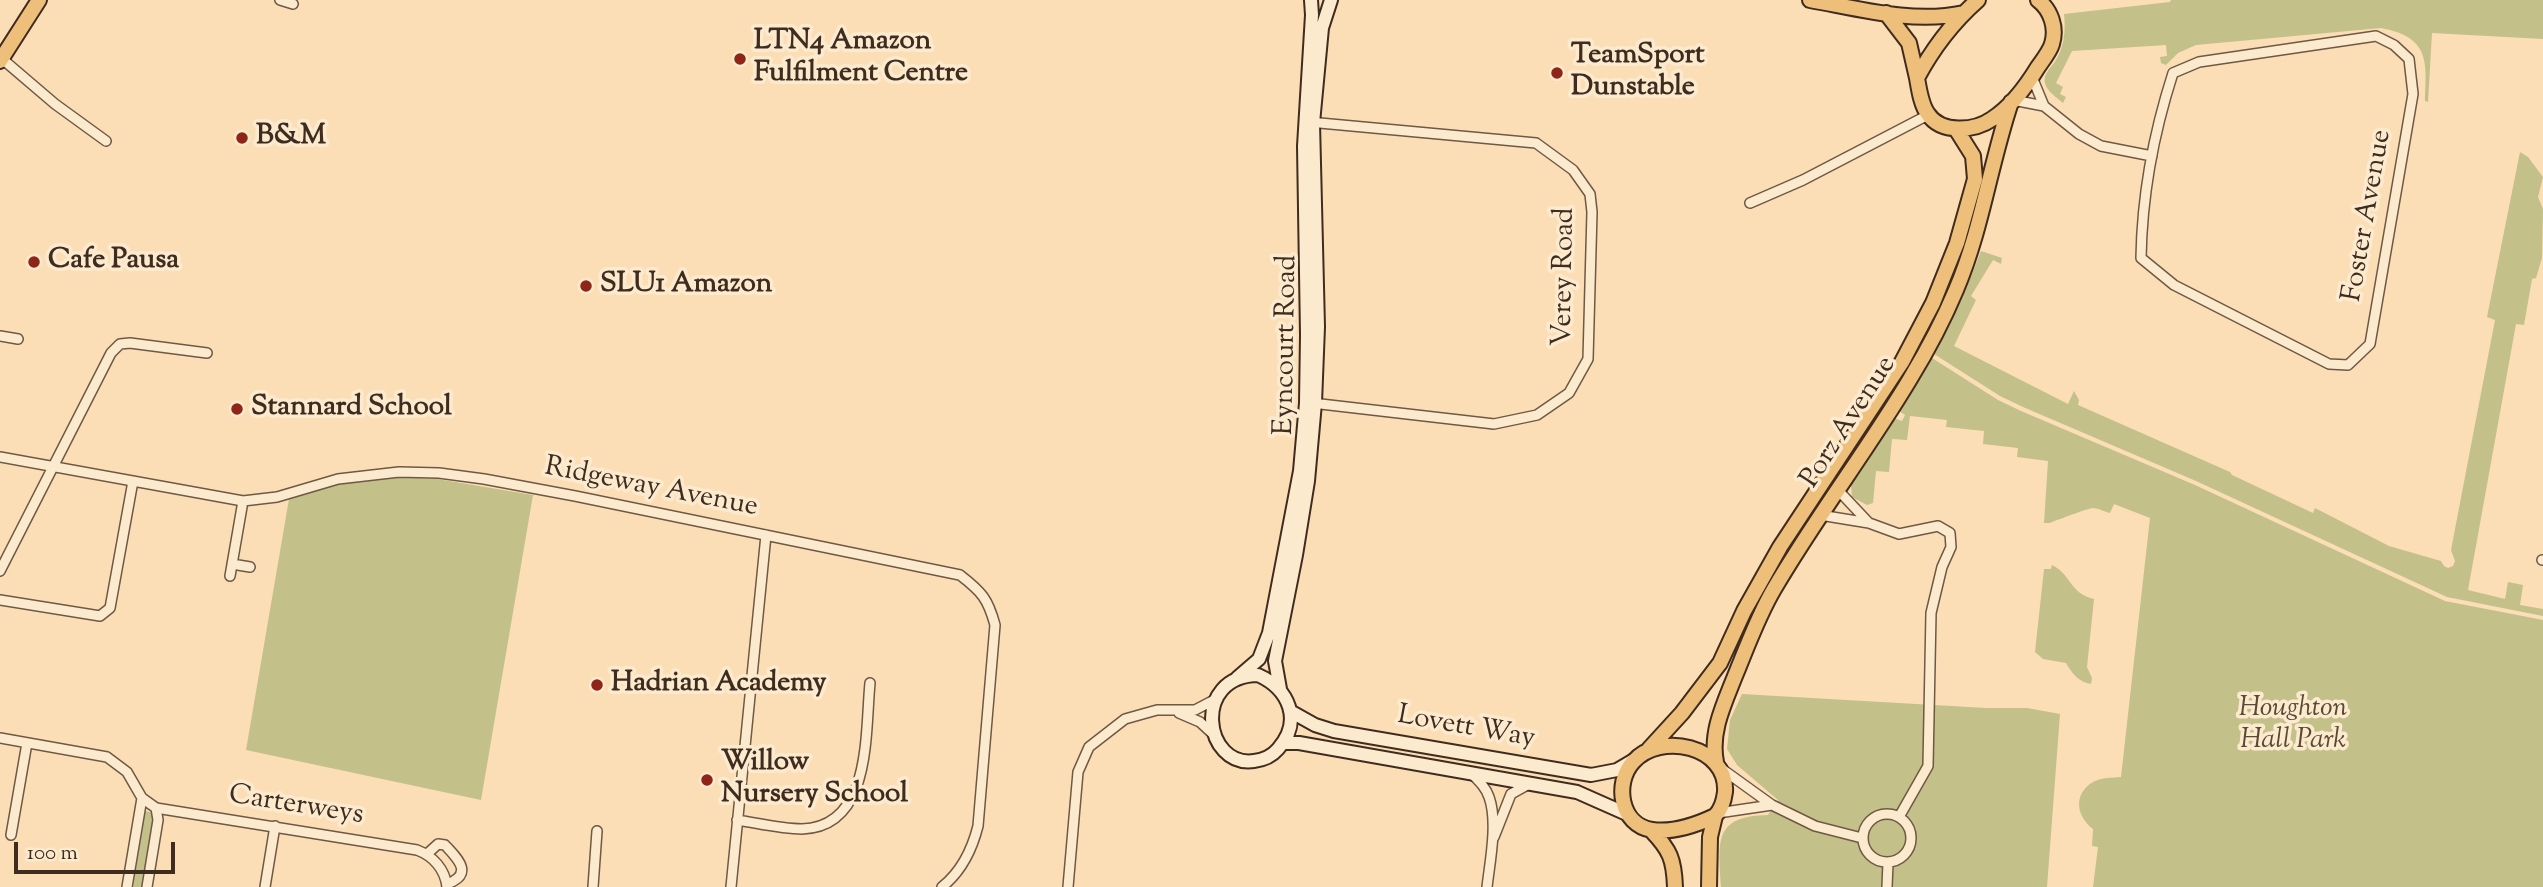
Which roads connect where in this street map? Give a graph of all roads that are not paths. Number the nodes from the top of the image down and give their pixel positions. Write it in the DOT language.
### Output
graph roads {
  1 [pos="39,0"];
  2 [pos="280,0"];
  3 [pos="1311,0"];
  4 [pos="1331,0"];
  5 [pos="1810,0"];
  6 [pos="1978,0"];
  7 [pos="2039,0"];
  8 [pos="293,4"];
  9 [pos="1886,13"];
  10 [pos="1964,13"];
  11 [pos="1,59"];
  12 [pos="2032,77"];
  13 [pos="1917,78"];
  14 [pos="2012,101"];
  15 [pos="2044,106"];
  16 [pos="1928,115"];
  17 [pos="1309,122"];
  18 [pos="1956,129"];
  19 [pos="106,141"];
  20 [pos="2152,156"];
  21 [pos="1750,203"];
  22 [pos="0,336"];
  23 [pos="18,339"];
  24 [pos="207,353"];
  25 [pos="1311,403"];
  26 [pos="0,457"];
  27 [pos="53,467"];
  28 [pos="133,481"];
  29 [pos="1837,489"];
  30 [pos="243,500"];
  31 [pos="1820,515"];
  32 [pos="1869,523"];
  33 [pos="766,535"];
  34 [pos="232,564"];
  35 [pos="250,567"];
  36 [pos="0,571"];
  37 [pos="230,576"];
  38 [pos="0,600"];
  39 [pos="1237,678"];
  40 [pos="870,683"];
  41 [pos="1280,689"];
  42 [pos="1216,699"];
  43 [pos="1174,710"];
  44 [pos="1290,711"];
  45 [pos="1215,736"];
  46 [pos="0,738"];
  47 [pos="27,743"];
  48 [pos="1283,743"];
  49 [pos="1649,749"];
  50 [pos="1634,760"];
  51 [pos="1719,766"];
  52 [pos="1473,775"];
  53 [pos="1530,784"];
  54 [pos="142,798"];
  55 [pos="1772,805"];
  56 [pos="156,808"];
  57 [pos="1629,814"];
  58 [pos="1716,815"];
  59 [pos="1899,817"];
  60 [pos="737,820"];
  61 [pos="275,826"];
  62 [pos="1651,830"];
  63 [pos="597,831"];
  64 [pos="10,835"];
  65 [pos="1862,838"];
  66 [pos="1492,842"];
  67 [pos="427,854"];
  68 [pos="1888,863"];
  69 [pos="447,885"];
  70 [pos="127,887"];
  71 [pos="147,887"];
  72 [pos="265,887"];
  73 [pos="593,887"];
  74 [pos="731,887"];
  75 [pos="942,887"];
  76 [pos="1068,887"];
  77 [pos="1487,887"];
  78 [pos="1675,887"];
  79 [pos="1709,887"];
  80 [pos="1887,887"];
  1 -- 11 [label="main road"];
  2 -- 8 [label="street"];
  3 -- 17 [label="street, Eyncourt Road"];
  4 -- 17 [label="street, Eyncourt Road"];
  5 -- 9 [label="main road"];
  6 -- 10 [label="main road"];
  7 -- 12 [label="main road"];
  9 -- 10 [label="main road"];
  9 -- 13 [label="main road"];
  10 -- 13 [label="main road"];
  11 -- 19 [label="street"];
  12 -- 14 [label="main road"];
  12 -- 15 [label="street"];
  13 -- 16 [label="main road"];
  14 -- 15 [label="street"];
  14 -- 18 [label="main road"];
  14 -- 29 [label="main road, Porz Avenue"];
  15 -- 20 [label="street"];
  16 -- 18 [label="main road"];
  16 -- 21 [label="street"];
  17 -- 25 [label="street, Eyncourt Road"];
  17 -- 25 [label="street, Verey Road"];
  18 -- 49 [label="main road, Porz Avenue"];
  20 -- 20 [label="street, Foster Avenue"];
  22 -- 23 [label="street"];
  24 -- 27 [label="street"];
  25 -- 39 [label="street, Eyncourt Road"];
  25 -- 41 [label="street, Eyncourt Road"];
  26 -- 27 [label="street, Ridgeway Avenue"];
  27 -- 28 [label="street, Ridgeway Avenue"];
  27 -- 36 [label="street"];
  28 -- 30 [label="street, Ridgeway Avenue"];
  28 -- 38 [label="street"];
  29 -- 31 [label="main road, Porz Avenue"];
  29 -- 32 [label="street"];
  30 -- 33 [label="street, Ridgeway Avenue"];
  30 -- 34 [label="street"];
  31 -- 32 [label="street"];
  31 -- 51 [label="main road, Porz Avenue"];
  32 -- 59 [label="street"];
  33 -- 60 [label="street"];
  33 -- 75 [label="street, Ridgeway Avenue"];
  34 -- 35 [label="street"];
  34 -- 37 [label="street"];
  39 -- 41 [label="street"];
  39 -- 42 [label="street"];
  40 -- 60 [label="street"];
  41 -- 44 [label="street"];
  42 -- 43 [label="street"];
  42 -- 45 [label="street"];
  43 -- 45 [label="street"];
  43 -- 76 [label="street"];
  44 -- 48 [label="street"];
  44 -- 50 [label="street, Lovett Way"];
  45 -- 48 [label="street"];
  46 -- 47 [label="street"];
  47 -- 54 [label="street"];
  47 -- 64 [label="street"];
  48 -- 52 [label="street, Lovett Way"];
  49 -- 50 [label="main road"];
  49 -- 51 [label="main road"];
  50 -- 57 [label="main road"];
  51 -- 55 [label="street"];
  51 -- 58 [label="main road"];
  52 -- 53 [label="street, Lovett Way"];
  52 -- 66 [label="street"];
  53 -- 57 [label="street, Lovett Way"];
  53 -- 66 [label="street"];
  54 -- 56 [label="street"];
  54 -- 70 [label="street"];
  55 -- 58 [label="street"];
  55 -- 65 [label="street"];
  56 -- 61 [label="street, Carterweys"];
  56 -- 71 [label="street"];
  57 -- 62 [label="main road"];
  58 -- 62 [label="main road"];
  58 -- 79 [label="main road"];
  59 -- 65 [label="street"];
  59 -- 68 [label="street"];
  60 -- 74 [label="street"];
  61 -- 67 [label="street, Carterweys"];
  61 -- 72 [label="street"];
  62 -- 78 [label="main road"];
  63 -- 73 [label="street"];
  65 -- 68 [label="street"];
  66 -- 77 [label="street"];
  67 -- 69 [label="street, Carterweys"];
  67 -- 69 [label="street, Carterweys"];
  68 -- 80 [label="street"];
}
